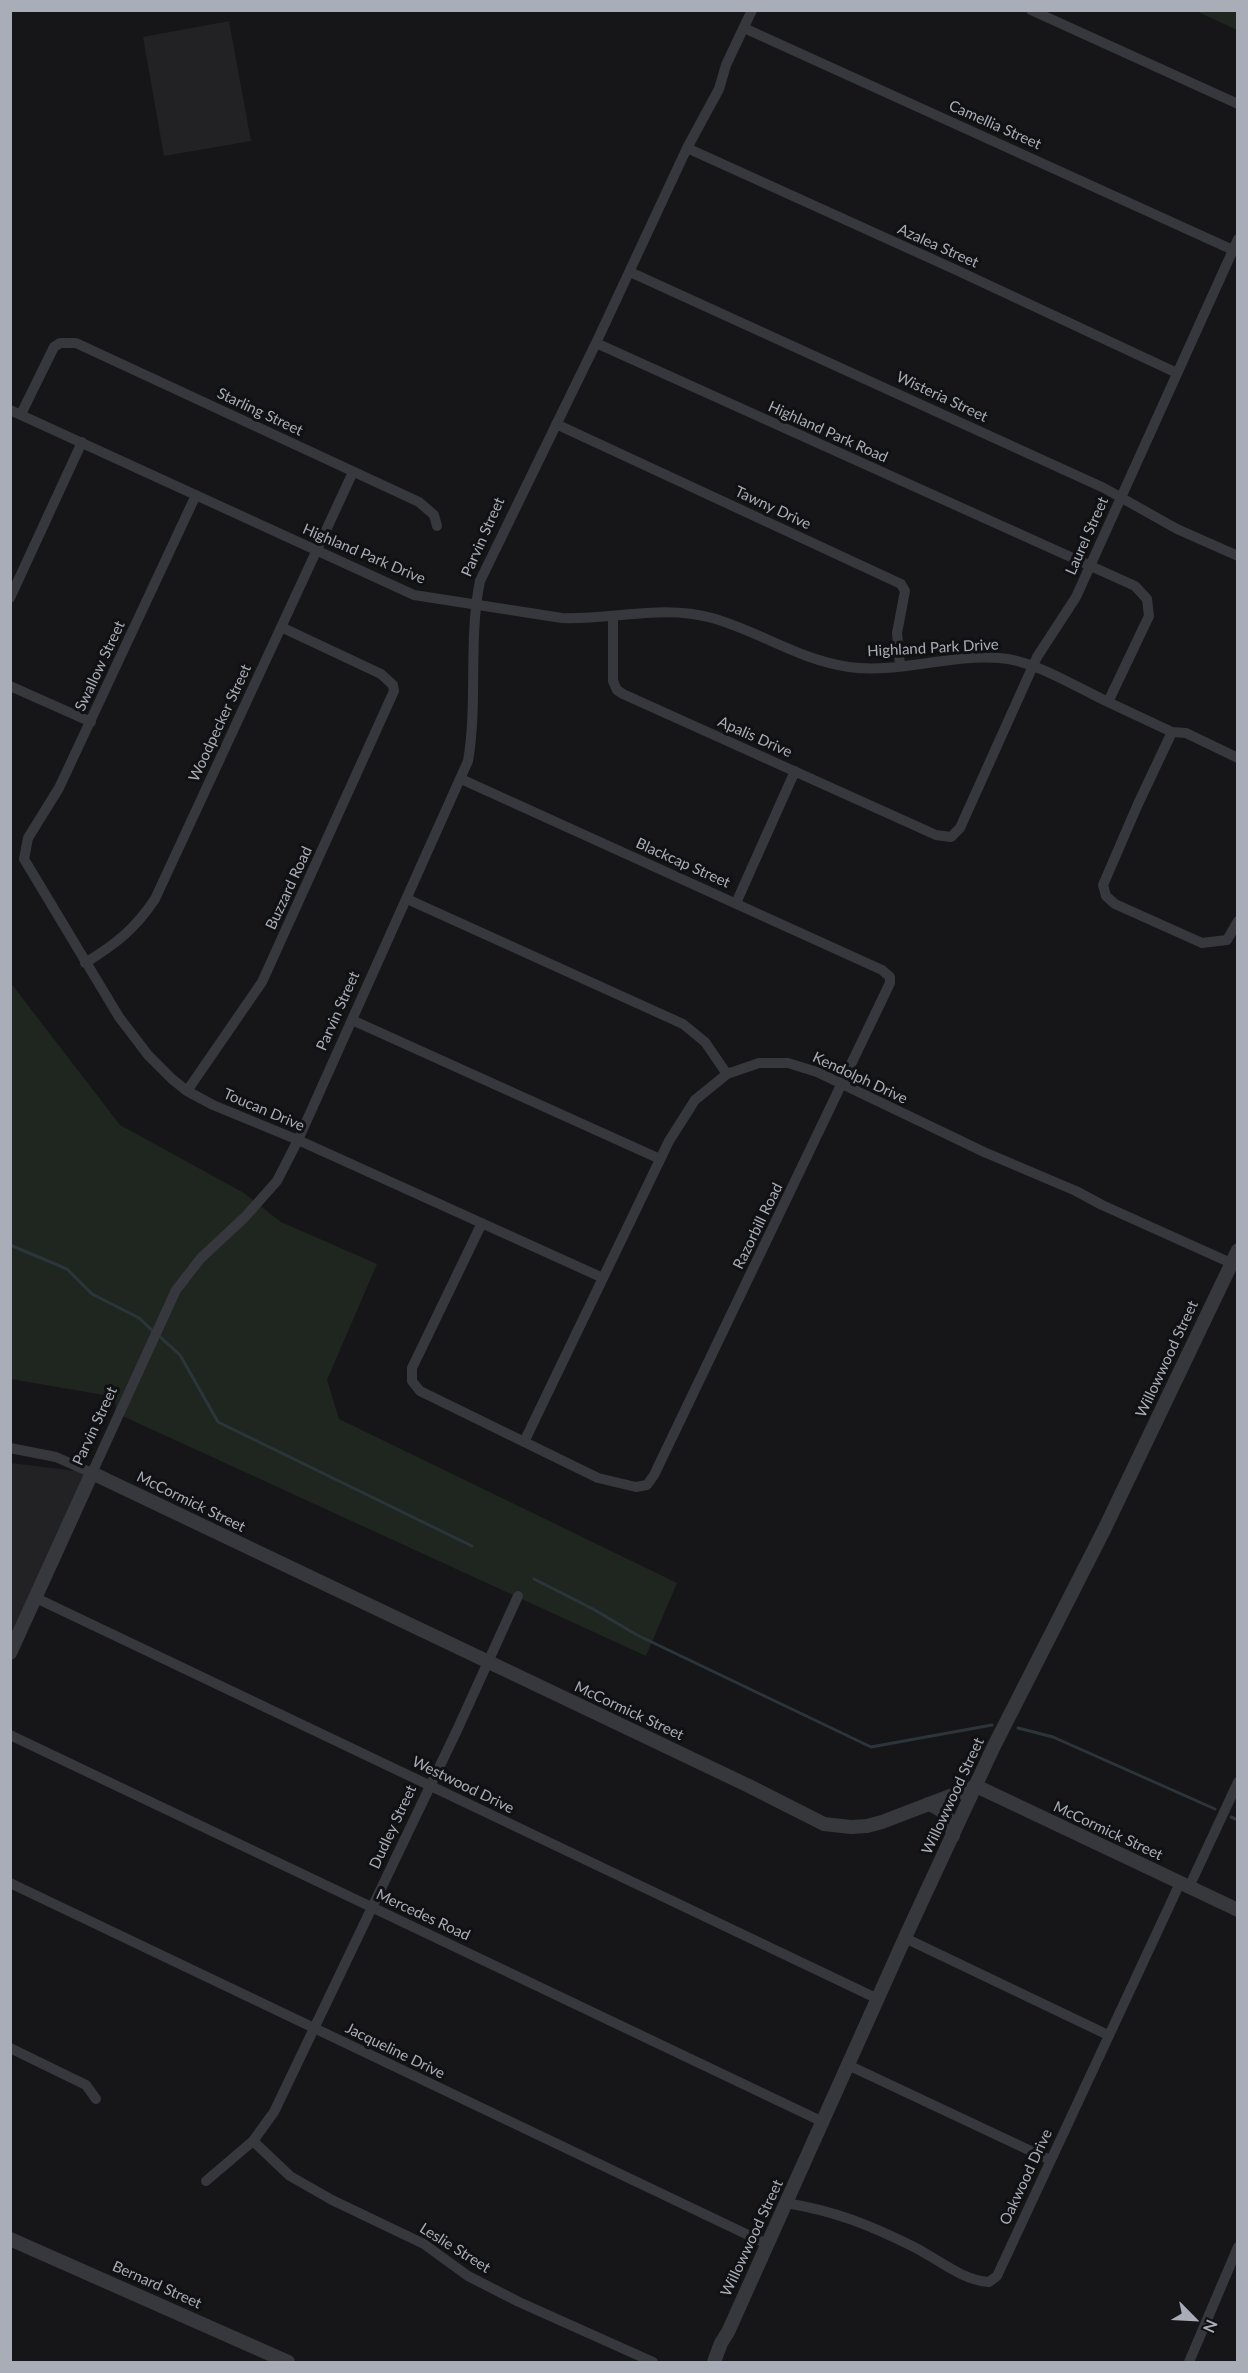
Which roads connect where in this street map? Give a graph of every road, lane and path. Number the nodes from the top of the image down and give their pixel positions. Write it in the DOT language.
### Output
graph roads {
  1 [pos="752,10"];
  2 [pos="1031,10"];
  3 [pos="744,28"];
  4 [pos="1238,104"];
  5 [pos="687,148"];
  6 [pos="1238,239"];
  7 [pos="1233,250"];
  8 [pos="630,272"];
  9 [pos="596,343"];
  10 [pos="1177,373"];
  11 [pos="16,412"];
  12 [pos="556,424"];
  13 [pos="82,442"];
  14 [pos="353,472"];
  15 [pos="196,495"];
  16 [pos="1120,497"];
  17 [pos="437,526"];
  18 [pos="316,551"];
  19 [pos="1238,556"];
  20 [pos="1090,566"];
  21 [pos="10,598"];
  22 [pos="475,606"];
  23 [pos="613,617"];
  24 [pos="281,627"];
  25 [pos="900,665"];
  26 [pos="1032,667"];
  27 [pos="10,686"];
  28 [pos="1108,702"];
  29 [pos="90,722"];
  30 [pos="1172,732"];
  31 [pos="1238,758"];
  32 [pos="795,771"];
  33 [pos="461,779"];
  34 [pos="951,837"];
  35 [pos="25,845"];
  36 [pos="407,898"];
  37 [pos="736,903"];
  38 [pos="1238,921"];
  39 [pos="85,963"];
  40 [pos="890,977"];
  41 [pos="352,1020"];
  42 [pos="727,1074"];
  43 [pos="843,1085"];
  44 [pos="187,1091"];
  45 [pos="298,1140"];
  46 [pos="660,1159"];
  47 [pos="482,1223"];
  48 [pos="1238,1250"];
  49 [pos="1231,1263"];
  50 [pos="603,1278"];
  51 [pos="524,1442"];
  52 [pos="10,1448"];
  53 [pos="92,1473"];
  54 [pos="518,1596"];
  55 [pos="36,1598"];
  56 [pos="10,1653"];
  57 [pos="488,1662"];
  58 [pos="10,1735"];
  59 [pos="1238,1782"];
  60 [pos="430,1784"];
  61 [pos="976,1786"];
  62 [pos="928,1804"];
  63 [pos="953,1836"];
  64 [pos="10,1883"];
  65 [pos="1184,1885"];
  66 [pos="371,1908"];
  67 [pos="1238,1910"];
  68 [pos="905,1938"];
  69 [pos="878,1999"];
  70 [pos="314,2028"];
  71 [pos="1108,2035"];
  72 [pos="10,2048"];
  73 [pos="848,2065"];
  74 [pos="96,2099"];
  75 [pos="823,2122"];
  76 [pos="253,2141"];
  77 [pos="1050,2160"];
  78 [pos="206,2181"];
  79 [pos="786,2204"];
  80 [pos="10,2239"];
  81 [pos="767,2244"];
  82 [pos="1238,2247"];
  83 [pos="288,2362"];
  84 [pos="653,2362"];
  85 [pos="714,2362"];
  86 [pos="1189,2362"];
  1 -- 3 [label="street"];
  2 -- 4 [label="street"];
  3 -- 5 [label="street"];
  3 -- 7 [label="street, Camellia Street"];
  5 -- 8 [label="street"];
  5 -- 10 [label="street, Azalea Street"];
  6 -- 7 [label="street, Laurel Street"];
  7 -- 10 [label="street, Laurel Street"];
  8 -- 9 [label="street"];
  8 -- 16 [label="street, Wisteria Street"];
  9 -- 12 [label="street, Parvin Street"];
  9 -- 20 [label="street, Highland Park Road"];
  10 -- 16 [label="street, Laurel Street"];
  11 -- 13 [label="street, Highland Park Drive"];
  11 -- 14 [label="street, Starling Street"];
  12 -- 22 [label="street, Parvin Street"];
  12 -- 25 [label="street, Tawny Drive"];
  13 -- 15 [label="street, Highland Park Drive"];
  13 -- 21 [label="street"];
  14 -- 17 [label="street, Starling Street"];
  14 -- 18 [label="street, Woodpecker Street"];
  15 -- 18 [label="street, Highland Park Drive"];
  15 -- 29 [label="street, Swallow Street"];
  16 -- 19 [label="street, Wisteria Street"];
  16 -- 20 [label="street, Laurel Street"];
  18 -- 22 [label="street, Highland Park Drive"];
  18 -- 24 [label="street, Woodpecker Street"];
  20 -- 26 [label="street, Laurel Street"];
  20 -- 28 [label="street, Highland Park Road"];
  22 -- 23 [label="street, Highland Park Drive"];
  22 -- 33 [label="street, Parvin Street"];
  23 -- 25 [label="street, Highland Park Drive"];
  23 -- 32 [label="street, Apalis Drive"];
  24 -- 39 [label="street, Woodpecker Street"];
  24 -- 44 [label="street, Buzzard Road"];
  25 -- 26 [label="street, Highland Park Drive"];
  26 -- 28 [label="street, Highland Park Drive"];
  26 -- 34 [label="street, Laurel Street"];
  27 -- 29 [label="street"];
  28 -- 30 [label="street"];
  29 -- 35 [label="street, Swallow Street"];
  30 -- 31 [label="street"];
  30 -- 38 [label="street"];
  32 -- 34 [label="street, Apalis Drive"];
  32 -- 37 [label="street"];
  33 -- 36 [label="street, Parvin Street"];
  33 -- 37 [label="street, Blackcap Street"];
  35 -- 39 [label="street, Toucan Drive"];
  36 -- 41 [label="street, Parvin Street"];
  36 -- 42 [label="street"];
  37 -- 40 [label="street, Blackcap Street"];
  39 -- 44 [label="street, Toucan Drive"];
  40 -- 43 [label="street, Razorbill Road"];
  41 -- 45 [label="street, Parvin Street"];
  41 -- 46 [label="street"];
  42 -- 43 [label="street, Kendolph Drive"];
  42 -- 46 [label="street, Kendolph Drive"];
  43 -- 49 [label="street, Kendolph Drive"];
  43 -- 51 [label="street, Razorbill Road"];
  44 -- 45 [label="street, Toucan Drive"];
  45 -- 47 [label="street, Toucan Drive"];
  45 -- 53 [label="street, Parvin Street"];
  46 -- 50 [label="street, Kendolph Drive"];
  47 -- 50 [label="street, Toucan Drive"];
  47 -- 51 [label="street"];
  48 -- 49 [label="street, Willowwood Street"];
  49 -- 61 [label="street, Willowwood Street"];
  50 -- 51 [label="street, Kendolph Drive"];
  52 -- 53 [label="street, McCormick Street"];
  53 -- 55 [label="street, Parvin Street"];
  53 -- 57 [label="street, McCormick Street"];
  54 -- 57 [label="street, Dudley Street"];
  55 -- 56 [label="street, Parvin Street"];
  55 -- 60 [label="street, Westwood Drive"];
  57 -- 60 [label="street, Dudley Street"];
  57 -- 62 [label="street, McCormick Street"];
  58 -- 66 [label="street, Mercedes Road"];
  59 -- 65 [label="street, Oakwood Drive"];
  60 -- 66 [label="street, Dudley Street"];
  60 -- 69 [label="street, Westwood Drive"];
  61 -- 62 [label="street, McCormick Street"];
  61 -- 63 [label="street, Willowwood Street"];
  61 -- 65 [label="street, McCormick Street"];
  62 -- 63 [label="street"];
  63 -- 68 [label="street, Willowwood Street"];
  64 -- 70 [label="street, Jacqueline Drive"];
  65 -- 67 [label="street, McCormick Street"];
  65 -- 71 [label="street, Oakwood Drive"];
  66 -- 70 [label="street, Dudley Street"];
  66 -- 75 [label="street, Mercedes Road"];
  68 -- 69 [label="street, Willowwood Street"];
  68 -- 71 [label="street"];
  69 -- 73 [label="street, Willowwood Street"];
  70 -- 76 [label="street, Dudley Street"];
  70 -- 81 [label="street, Jacqueline Drive"];
  71 -- 77 [label="street, Oakwood Drive"];
  72 -- 74 [label="street"];
  73 -- 75 [label="street, Willowwood Street"];
  73 -- 77 [label="street"];
  75 -- 79 [label="street, Willowwood Street"];
  76 -- 78 [label="street, Dudley Street"];
  76 -- 84 [label="street, Leslie Street"];
  77 -- 79 [label="street, Oakwood Drive"];
  79 -- 81 [label="street, Willowwood Street"];
  80 -- 83 [label="street, Bernard Street"];
  81 -- 85 [label="street, Willowwood Street"];
  82 -- 86 [label="street"];
}
